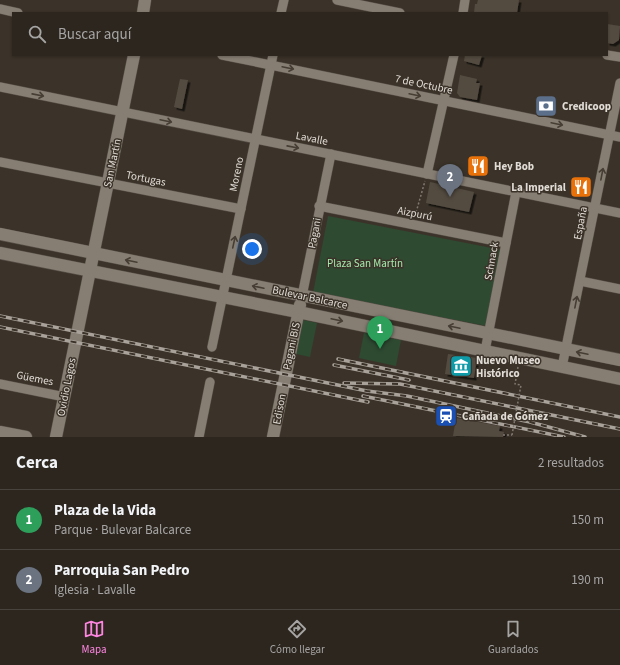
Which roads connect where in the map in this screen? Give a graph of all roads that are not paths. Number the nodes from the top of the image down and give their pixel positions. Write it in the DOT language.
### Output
graph roads {
  1 [pos="145,0"];
  2 [pos="284,0"];
  3 [pos="337,0"];
  4 [pos="465,0"];
  5 [pos="0,9"];
  6 [pos="14,12"];
  7 [pos="143,12"];
  8 [pos="281,12"];
  9 [pos="395,12"];
  10 [pos="463,12"];
  11 [pos="608,55"];
  12 [pos="134,56"];
  13 [pos="227,56"];
  14 [pos="273,56"];
  15 [pos="454,56"];
  16 [pos="620,57"];
  17 [pos="271,65"];
  18 [pos="620,83"];
  19 [pos="0,87"];
  20 [pos="444,100"];
  21 [pos="123,112"];
  22 [pos="610,134"];
  23 [pos="620,137"];
  24 [pos="255,139"];
  25 [pos="331,154"];
  26 [pos="0,162"];
  27 [pos="427,174"];
  28 [pos="108,183"];
  29 [pos="516,192"];
  30 [pos="319,206"];
  31 [pos="595,208"];
  32 [pos="241,209"];
  33 [pos="620,213"];
  34 [pos="0,234"];
  35 [pos="506,243"];
  36 [pos="0,253"];
  37 [pos="94,253"];
  38 [pos="90,272"];
  39 [pos="226,280"];
  40 [pos="580,281"];
  41 [pos="620,289"];
  42 [pos="302,296"];
  43 [pos="223,297"];
  44 [pos="298,312"];
  45 [pos="489,334"];
  46 [pos="212,348"];
  47 [pos="566,350"];
  48 [pos="486,351"];
  49 [pos="620,360"];
  50 [pos="562,367"];
  51 [pos="620,379"];
  52 [pos="284,380"];
  53 [pos="210,382"];
  54 [pos="0,384"];
  55 [pos="64,397"];
  56 [pos="0,432"];
  57 [pos="26,437"];
  58 [pos="56,437"];
  59 [pos="199,437"];
  60 [pos="273,437"];
  1 -- 7 [label="main road"];
  2 -- 8 [label="street"];
  3 -- 9 [label="street"];
  4 -- 10 [label="street"];
  5 -- 6 [label="street"];
  11 -- 16 [label="street"];
  12 -- 21 [label="main road, San Martín"];
  13 -- 17 [label="street, 7 de Octubre"];
  14 -- 17 [label="street, Moreno"];
  15 -- 20 [label="street"];
  17 -- 20 [label="street, 7 de Octubre, one-way"];
  17 -- 24 [label="street, Moreno"];
  18 -- 22 [label="street, España"];
  19 -- 21 [label="street, Lavalle, one-way"];
  20 -- 22 [label="street, 7 de Octubre, one-way"];
  20 -- 27 [label="street"];
  21 -- 24 [label="street, Lavalle, one-way"];
  21 -- 28 [label="main road, San Martín"];
  22 -- 23 [label="street, 7 de Octubre"];
  31 -- 22 [label="street, España, one-way"];
  24 -- 25 [label="street, Lavalle, one-way"];
  24 -- 32 [label="street, Moreno"];
  25 -- 27 [label="street, Lavalle"];
  25 -- 30 [label="street, Pagani"];
  26 -- 28 [label="street, Tortugas"];
  27 -- 29 [label="street, Lavalle"];
  28 -- 32 [label="street, Tortugas"];
  28 -- 37 [label="main road, San Martín"];
  29 -- 31 [label="street, Lavalle"];
  29 -- 35 [label="street, Schnack"];
  30 -- 35 [label="street, Aizpurú"];
  30 -- 42 [label="street, Pagani"];
  31 -- 33 [label="street, Lavalle"];
  31 -- 40 [label="street, España"];
  39 -- 32 [label="street, Moreno, one-way"];
  34 -- 37 [label="main road, Bulevar Balcarce"];
  35 -- 45 [label="street, Schnack"];
  36 -- 38 [label="main road, Bulevar Balcarce"];
  37 -- 38 [label="main road, San Martín"];
  39 -- 37 [label="main road, Bulevar Balcarce, one-way"];
  38 -- 43 [label="main road, Bulevar Balcarce"];
  38 -- 55 [label="main road, Ovidio Lagos"];
  42 -- 39 [label="main road, Bulevar Balcarce, one-way"];
  39 -- 43 [label="street, Moreno"];
  40 -- 41 [label="street"];
  47 -- 40 [label="street, España, one-way"];
  42 -- 44 [label="main road, Pagani"];
  45 -- 42 [label="main road, Bulevar Balcarce, one-way"];
  43 -- 44 [label="main road, Bulevar Balcarce"];
  43 -- 46 [label="street, Moreno"];
  44 -- 48 [label="main road, Bulevar Balcarce, one-way"];
  44 -- 52 [label="main road, Pagani BIS"];
  45 -- 47 [label="main road, Bulevar Balcarce"];
  45 -- 48 [label="street, Schnack"];
  49 -- 47 [label="main road, Bulevar Balcarce, one-way"];
  47 -- 50 [label="street, España"];
  48 -- 50 [label="main road, Bulevar Balcarce"];
  50 -- 51 [label="main road, Bulevar Balcarce"];
  52 -- 60 [label="main road, Edison"];
  53 -- 59 [label="street"];
  54 -- 55 [label="street, Güemes"];
  55 -- 58 [label="main road, Ovidio Lagos"];
  56 -- 57 [label="main road"];
}
